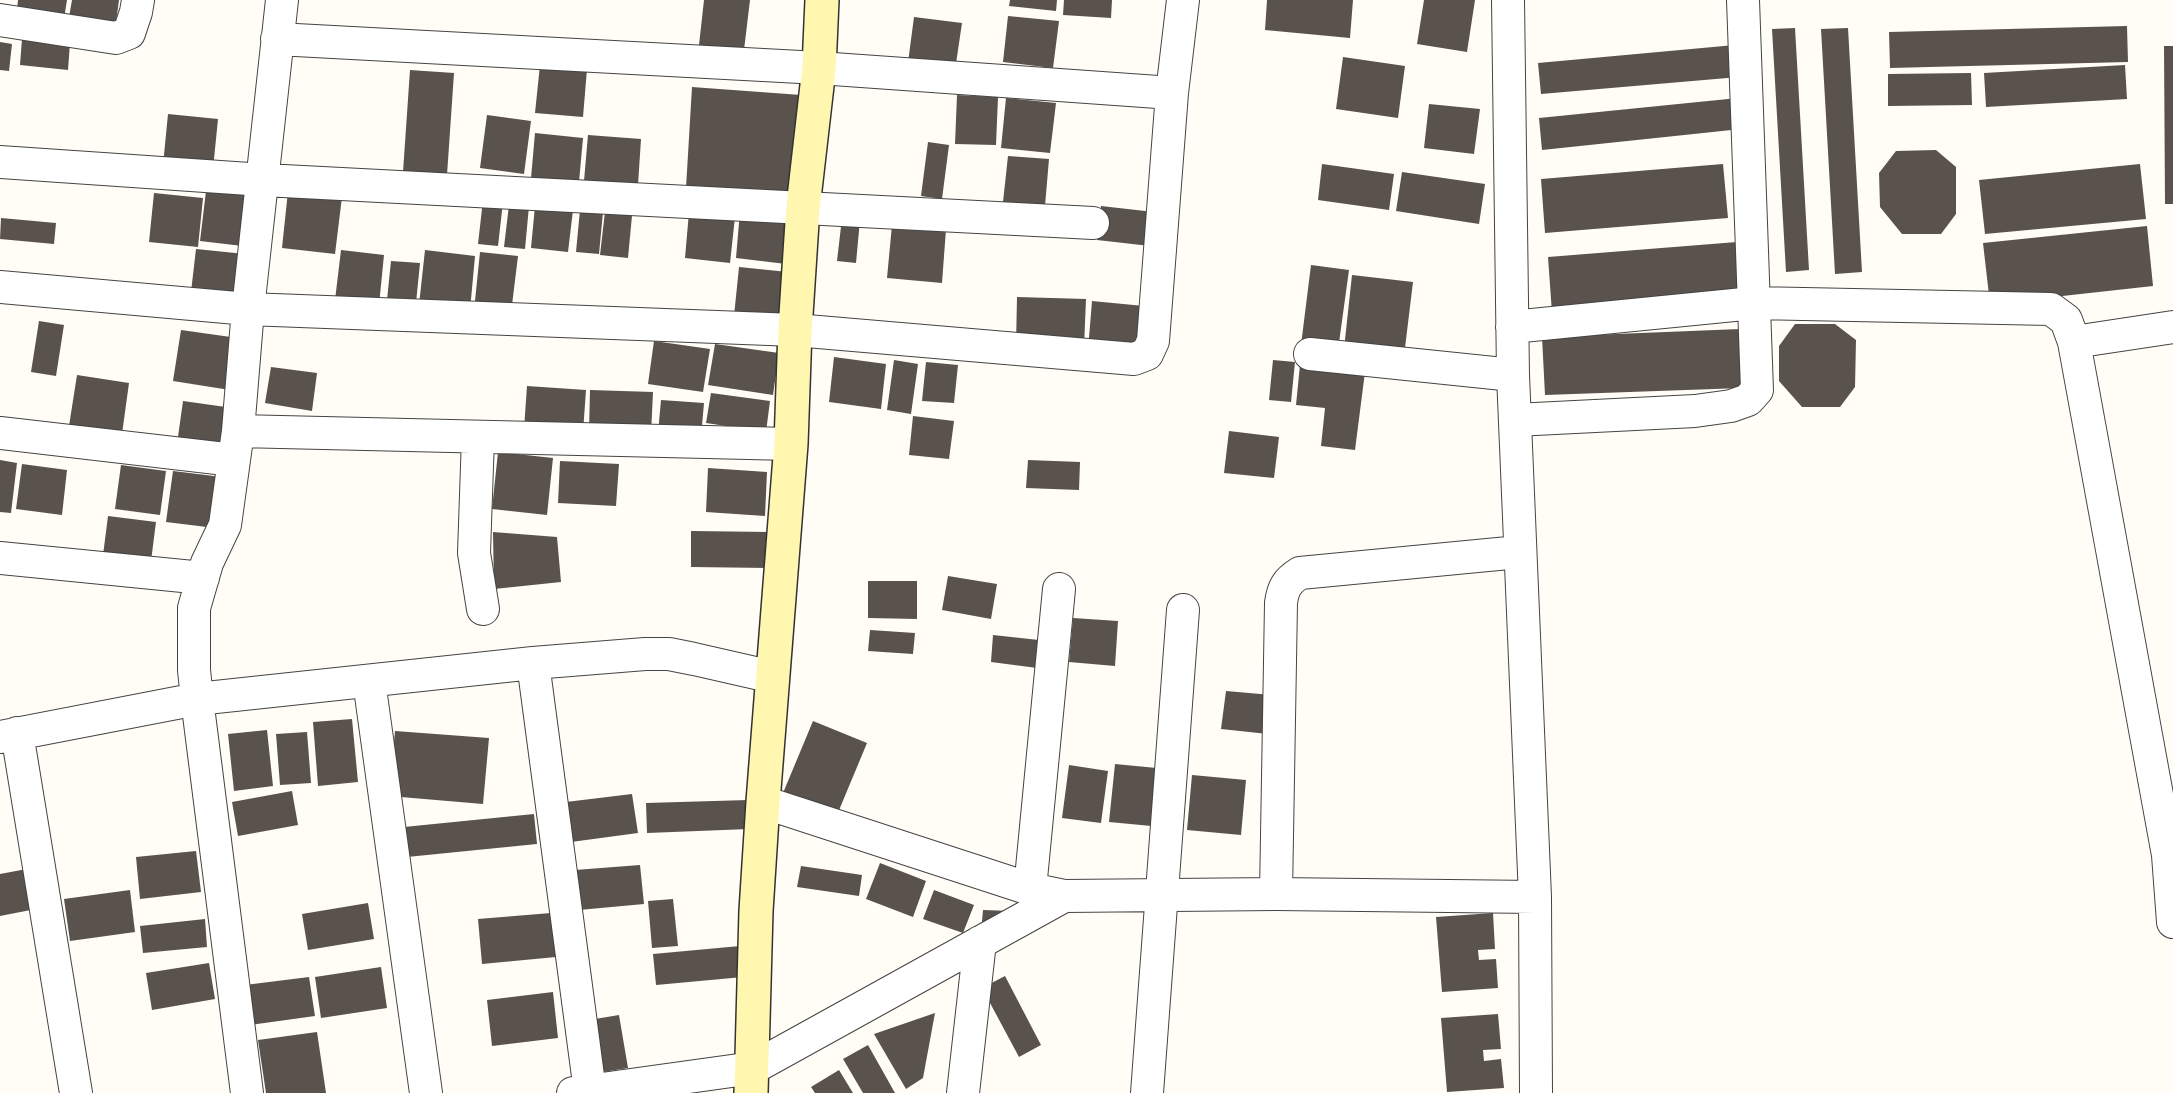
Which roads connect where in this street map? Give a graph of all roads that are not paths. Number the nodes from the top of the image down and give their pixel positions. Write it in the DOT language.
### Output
graph roads {
  1 [pos="138,0"];
  2 [pos="282,0"];
  3 [pos="822,0"];
  4 [pos="1183,0"];
  5 [pos="1508,0"];
  6 [pos="1743,0"];
  7 [pos="0,20"];
  8 [pos="277,39"];
  9 [pos="819,68"];
  10 [pos="1172,93"];
  11 [pos="0,162"];
  12 [pos="264,180"];
  13 [pos="803,207"];
  14 [pos="1093,223"];
  15 [pos="0,287"];
  16 [pos="1754,303"];
  17 [pos="248,309"];
  18 [pos="1512,327"];
  19 [pos="2173,327"];
  20 [pos="795,330"];
  21 [pos="2074,342"];
  22 [pos="1310,354"];
  23 [pos="1513,375"];
  24 [pos="1515,420"];
  25 [pos="0,433"];
  26 [pos="478,436"];
  27 [pos="791,444"];
  28 [pos="236,446"];
  29 [pos="1519,552"];
  30 [pos="0,558"];
  31 [pos="203,578"];
  32 [pos="1059,589"];
  33 [pos="483,609"];
  34 [pos="1183,610"];
  35 [pos="533,663"];
  36 [pos="773,676"];
  37 [pos="369,681"];
  38 [pos="195,684"];
  39 [pos="9,735"];
  40 [pos="763,802"];
  41 [pos="2171,854"];
  42 [pos="1030,889"];
  43 [pos="1276,894"];
  44 [pos="1064,896"];
  45 [pos="1163,896"];
  46 [pos="1534,897"];
  47 [pos="2173,922"];
  48 [pos="980,942"];
  49 [pos="752,1081"];
  50 [pos="630,1089"];
  51 [pos="582,1092"];
  52 [pos="968,1092"];
  53 [pos="76,1093"];
  54 [pos="247,1093"];
  55 [pos="426,1093"];
  56 [pos="1148,1093"];
  57 [pos="1536,1093"];
  1 -- 7 [label="street"];
  2 -- 8 [label="street"];
  3 -- 9 [label="street"];
  4 -- 10 [label="street"];
  5 -- 18 [label="street"];
  6 -- 16 [label="street"];
  8 -- 9 [label="street"];
  8 -- 12 [label="street"];
  9 -- 10 [label="street"];
  9 -- 13 [label="street"];
  10 -- 20 [label="street"];
  11 -- 12 [label="street"];
  12 -- 13 [label="street"];
  12 -- 17 [label="street"];
  13 -- 14 [label="street"];
  13 -- 20 [label="street"];
  15 -- 17 [label="street"];
  16 -- 18 [label="street"];
  16 -- 21 [label="street"];
  16 -- 24 [label="street"];
  17 -- 20 [label="street"];
  17 -- 28 [label="street"];
  18 -- 23 [label="street"];
  19 -- 21 [label="street"];
  20 -- 27 [label="street"];
  21 -- 41 [label="street"];
  22 -- 23 [label="street"];
  23 -- 24 [label="street"];
  24 -- 29 [label="street"];
  25 -- 28 [label="street"];
  26 -- 27 [label="street"];
  26 -- 28 [label="street"];
  26 -- 33 [label="street"];
  27 -- 36 [label="street"];
  28 -- 31 [label="street"];
  29 -- 43 [label="street"];
  29 -- 46 [label="street"];
  30 -- 31 [label="street"];
  31 -- 38 [label="street"];
  32 -- 42 [label="street"];
  34 -- 45 [label="street"];
  35 -- 36 [label="street"];
  35 -- 37 [label="street"];
  35 -- 51 [label="street"];
  36 -- 40 [label="street"];
  37 -- 38 [label="street"];
  37 -- 55 [label="street"];
  38 -- 39 [label="street"];
  38 -- 54 [label="street"];
  39 -- 53 [label="street"];
  40 -- 42 [label="street"];
  40 -- 49 [label="street"];
  41 -- 47 [label="street"];
  42 -- 44 [label="street"];
  43 -- 45 [label="street"];
  43 -- 46 [label="street"];
  44 -- 45 [label="street"];
  44 -- 48 [label="street"];
  45 -- 56 [label="street"];
  46 -- 57 [label="street"];
  48 -- 49 [label="street"];
  48 -- 52 [label="street"];
  49 -- 50 [label="street"];
  50 -- 51 [label="street"];
}
